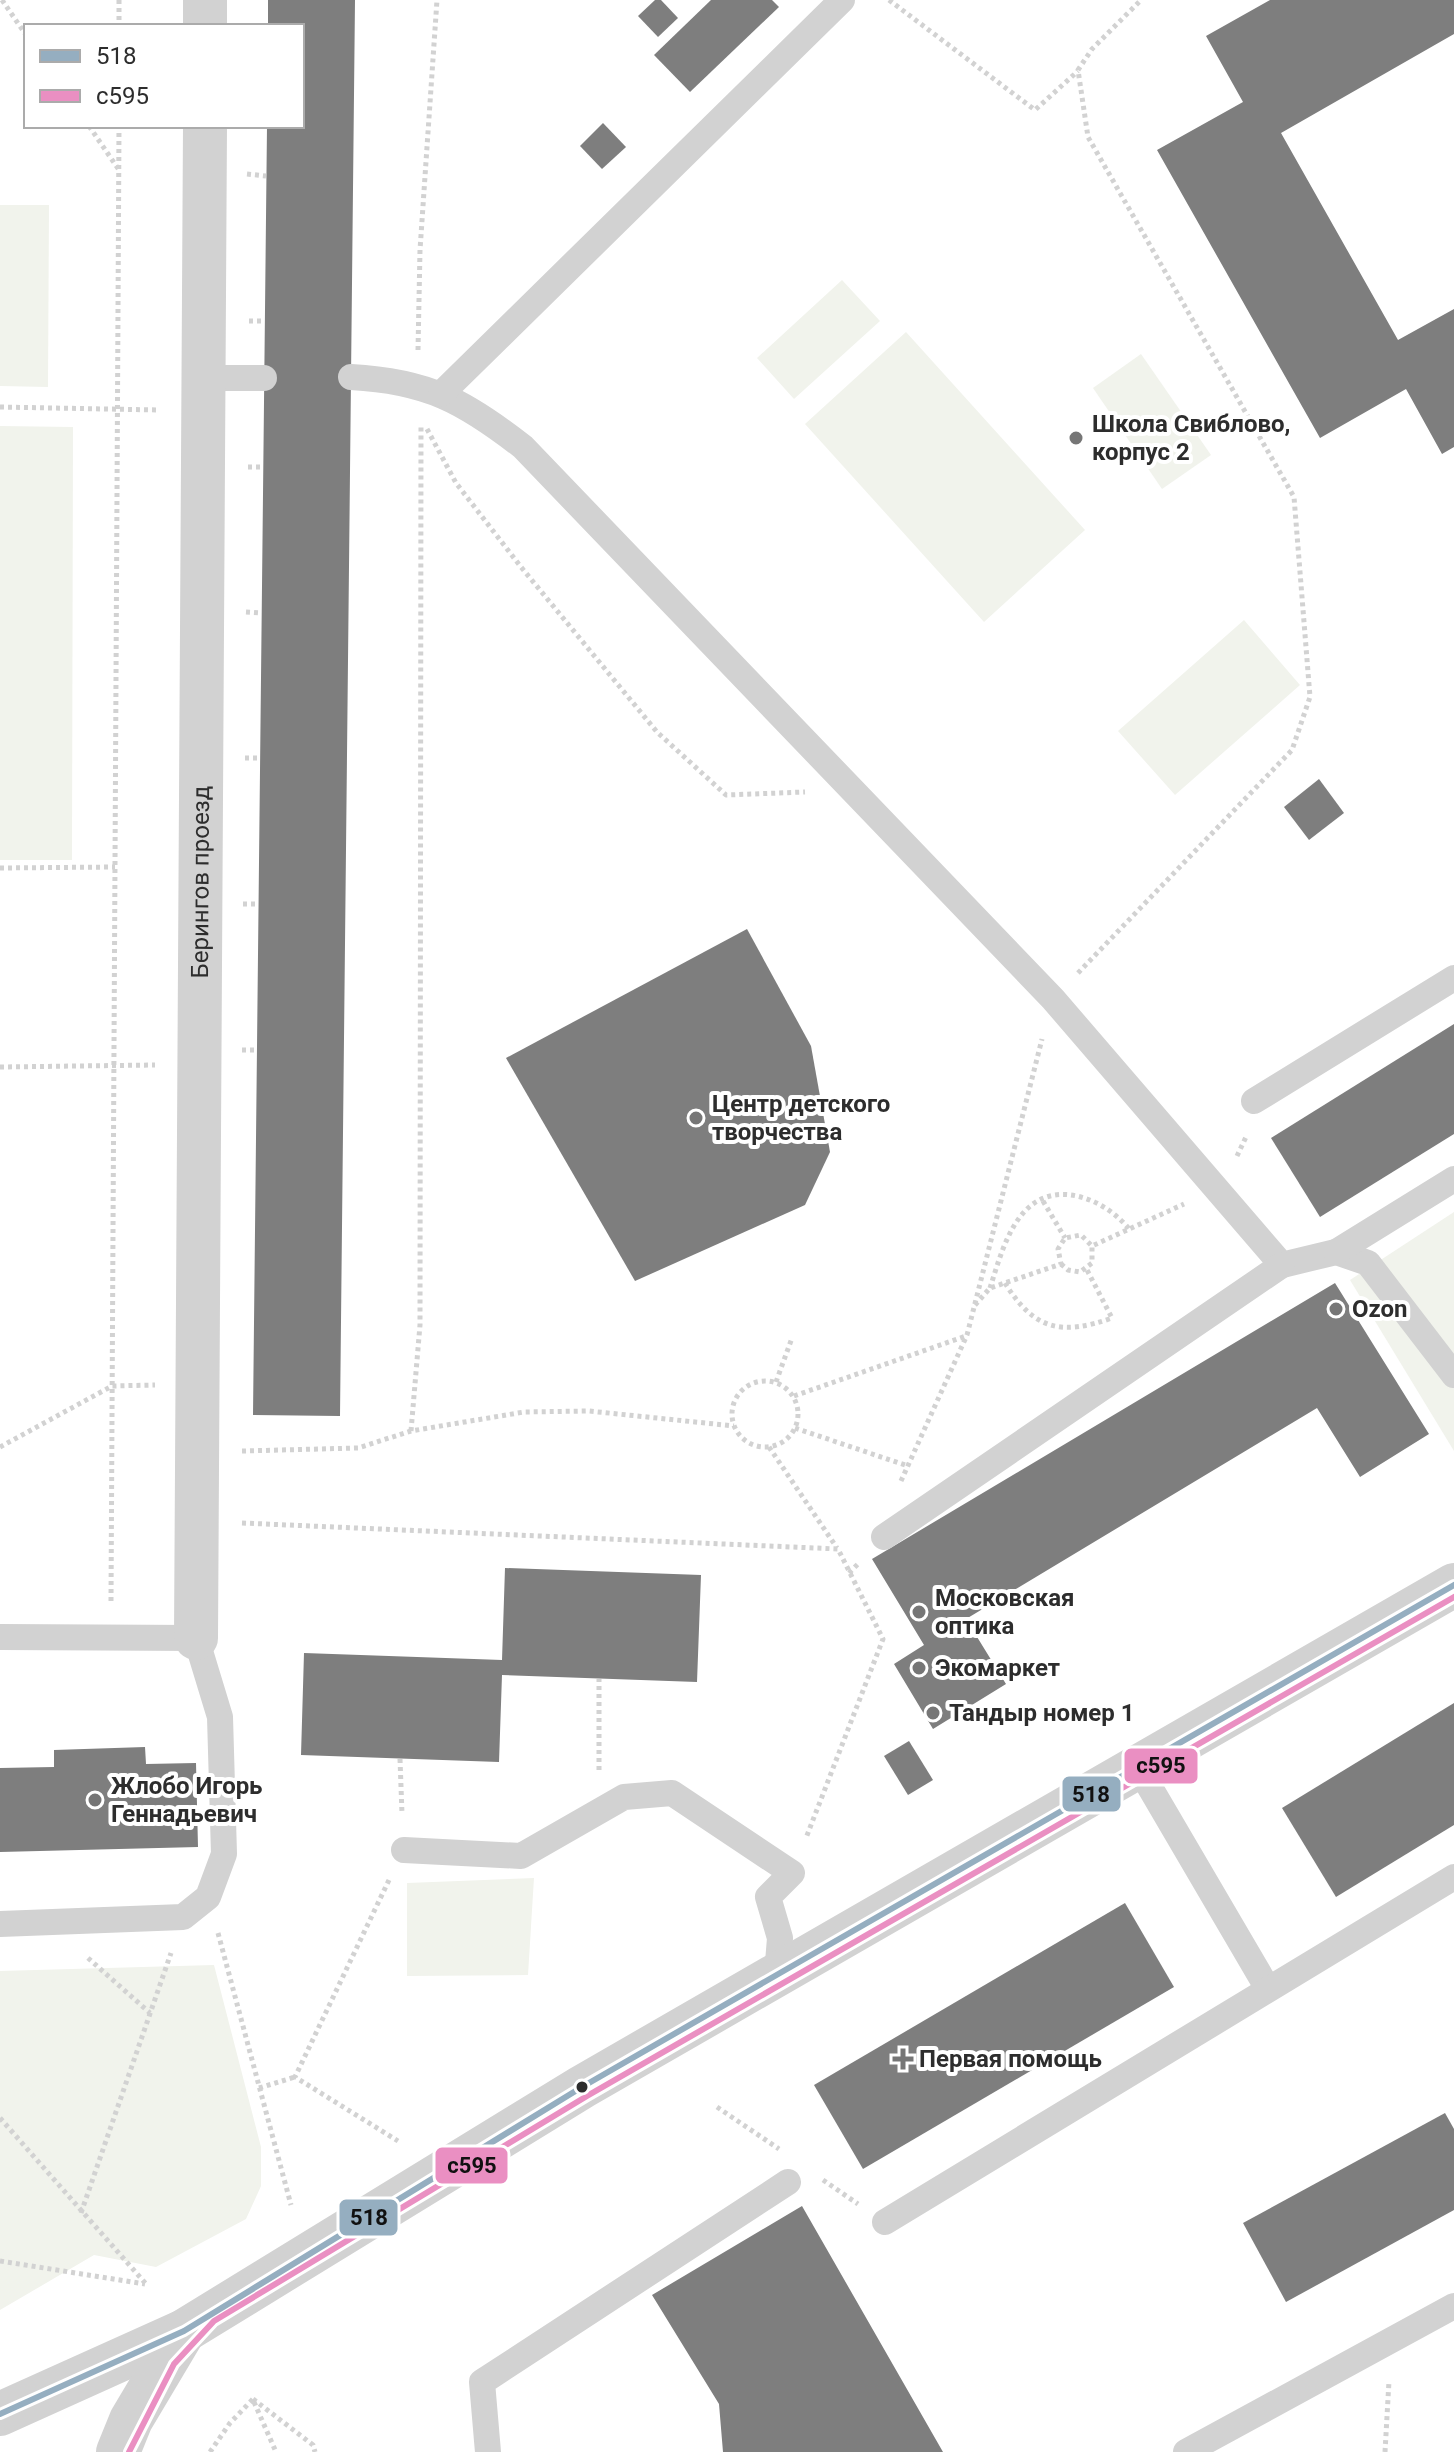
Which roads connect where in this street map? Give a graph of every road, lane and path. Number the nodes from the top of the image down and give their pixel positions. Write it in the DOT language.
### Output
graph roads {
  1 [pos="2,0"];
  2 [pos="119,0"];
  3 [pos="205,0"];
  4 [pos="437,0"];
  5 [pos="842,0"];
  6 [pos="889,0"];
  7 [pos="1141,0"];
  8 [pos="119,24"];
  9 [pos="205,24"];
  10 [pos="24,32"];
  11 [pos="1078,70"];
  12 [pos="90,128"];
  13 [pos="119,128"];
  14 [pos="205,128"];
  15 [pos="120,170"];
  16 [pos="351,377"];
  17 [pos="264,378"];
  18 [pos="429,390"];
  19 [pos="204,394"];
  20 [pos="0,407"];
  21 [pos="119,410"];
  22 [pos="862,800"];
  23 [pos="115,867"];
  24 [pos="0,868"];
  25 [pos="1454,978"];
  26 [pos="1053,999"];
  27 [pos="201,1065"];
  28 [pos="113,1066"];
  29 [pos="0,1067"];
  30 [pos="1254,1101"];
  31 [pos="1454,1179"];
  32 [pos="1214,1190"];
  33 [pos="1043,1200"];
  34 [pos="1129,1229"];
  35 [pos="1065,1238"];
  36 [pos="1092,1246"];
  37 [pos="1336,1252"];
  38 [pos="1061,1264"];
  39 [pos="1282,1265"];
  40 [pos="1086,1268"];
  41 [pos="1005,1283"];
  42 [pos="990,1288"];
  43 [pos="975,1306"];
  44 [pos="967,1335"];
  45 [pos="792,1338"];
  46 [pos="1454,1375"];
  47 [pos="776,1382"];
  48 [pos="198,1384"];
  49 [pos="112,1386"];
  50 [pos="794,1396"];
  51 [pos="734,1426"];
  52 [pos="795,1428"];
  53 [pos="411,1431"];
  54 [pos="0,1447"];
  55 [pos="769,1447"];
  56 [pos="197,1450"];
  57 [pos="905,1465"];
  58 [pos="197,1521"];
  59 [pos="884,1537"];
  60 [pos="838,1549"];
  61 [pos="1454,1585"];
  62 [pos="0,1637"];
  63 [pos="111,1638"];
  64 [pos="196,1638"];
  65 [pos="599,1679"];
  66 [pos="400,1759"];
  67 [pos="1138,1767"];
  68 [pos="599,1812"];
  69 [pos="404,1850"];
  70 [pos="792,1873"];
  71 [pos="1454,1877"];
  72 [pos="208,1897"];
  73 [pos="183,1917"];
  74 [pos="49,1922"];
  75 [pos="0,1924"];
  76 [pos="777,1975"];
  77 [pos="1268,1989"];
  78 [pos="150,2013"];
  79 [pos="295,2077"];
  80 [pos="259,2088"];
  81 [pos="0,2118"];
  82 [pos="398,2141"];
  83 [pos="788,2182"];
  84 [pos="291,2205"];
  85 [pos="81,2213"];
  86 [pos="885,2222"];
  87 [pos="0,2261"];
  88 [pos="1454,2306"];
  89 [pos="184,2331"];
  90 [pos="1391,2340"];
  91 [pos="253,2399"];
  92 [pos="0,2414"];
  93 [pos="118,2452"];
  94 [pos="210,2452"];
  95 [pos="276,2452"];
  96 [pos="315,2452"];
  97 [pos="488,2452"];
  98 [pos="1186,2452"];
  99 [pos="1385,2452"];
  1 -- 10 [label="path"];
  2 -- 8 [label="path"];
  3 -- 9 [label="street"];
  4 -- 18 [label="path"];
  5 -- 18 [label="lane"];
  6 -- 11 [label="path"];
  7 -- 11 [label="path"];
  11 -- 26 [label="path"];
  12 -- 15 [label="path"];
  13 -- 15 [label="path"];
  14 -- 19 [label="street, Берингов проезд"];
  15 -- 21 [label="path"];
  16 -- 18 [label="lane"];
  17 -- 19 [label="lane"];
  18 -- 22 [label="lane"];
  19 -- 21 [label="path"];
  19 -- 27 [label="street, Берингов проезд"];
  20 -- 21 [label="path"];
  21 -- 23 [label="path"];
  22 -- 26 [label="lane"];
  22 -- 53 [label="path"];
  23 -- 24 [label="path"];
  23 -- 28 [label="path"];
  25 -- 30 [label="lane"];
  26 -- 32 [label="lane"];
  26 -- 43 [label="path"];
  27 -- 28 [label="path"];
  27 -- 48 [label="street, Берингов проезд"];
  28 -- 29 [label="path"];
  28 -- 49 [label="path"];
  30 -- 32 [label="path"];
  31 -- 37 [label="lane"];
  32 -- 34 [label="path"];
  32 -- 39 [label="lane"];
  33 -- 34 [label="path"];
  33 -- 35 [label="path"];
  33 -- 42 [label="path"];
  34 -- 36 [label="path"];
  35 -- 36 [label="path"];
  35 -- 38 [label="path"];
  36 -- 40 [label="path"];
  37 -- 39 [label="lane"];
  37 -- 46 [label="lane"];
  38 -- 40 [label="path"];
  38 -- 41 [label="path"];
  39 -- 59 [label="lane"];
  40 -- 41 [label="path"];
  41 -- 42 [label="path"];
  42 -- 43 [label="path"];
  43 -- 44 [label="path"];
  44 -- 50 [label="path"];
  44 -- 57 [label="path"];
  45 -- 47 [label="path"];
  47 -- 50 [label="path"];
  47 -- 51 [label="path"];
  48 -- 49 [label="path"];
  48 -- 56 [label="street, Берингов проезд"];
  49 -- 54 [label="path"];
  49 -- 63 [label="path"];
  50 -- 52 [label="path"];
  51 -- 53 [label="path"];
  51 -- 55 [label="path"];
  52 -- 55 [label="path"];
  52 -- 57 [label="path"];
  53 -- 56 [label="path"];
  55 -- 60 [label="path"];
  56 -- 58 [label="street, Берингов проезд"];
  57 -- 59 [label="path"];
  58 -- 60 [label="path"];
  58 -- 64 [label="street, Берингов проезд"];
  60 -- 70 [label="path"];
  61 -- 67 [label="street"];
  62 -- 63 [label="lane"];
  63 -- 64 [label="lane"];
  64 -- 72 [label="lane"];
  65 -- 68 [label="path"];
  66 -- 69 [label="path"];
  67 -- 76 [label="street"];
  67 -- 77 [label="lane"];
  68 -- 69 [label="lane"];
  68 -- 70 [label="lane"];
  69 -- 79 [label="path"];
  70 -- 76 [label="lane"];
  71 -- 77 [label="lane"];
  72 -- 73 [label="lane"];
  72 -- 80 [label="path"];
  73 -- 74 [label="lane"];
  73 -- 78 [label="path"];
  74 -- 75 [label="lane"];
  74 -- 78 [label="path"];
  76 -- 89 [label="street"];
  77 -- 86 [label="lane"];
  78 -- 85 [label="path"];
  79 -- 80 [label="path"];
  79 -- 82 [label="path"];
  80 -- 84 [label="path"];
  81 -- 85 [label="path"];
  83 -- 97 [label="lane"];
  85 -- 87 [label="path"];
  88 -- 90 [label="lane"];
  89 -- 92 [label="street"];
  89 -- 93 [label="street"];
  90 -- 98 [label="lane"];
  90 -- 99 [label="path"];
  91 -- 94 [label="path"];
  91 -- 95 [label="path"];
  91 -- 96 [label="path"];
}
